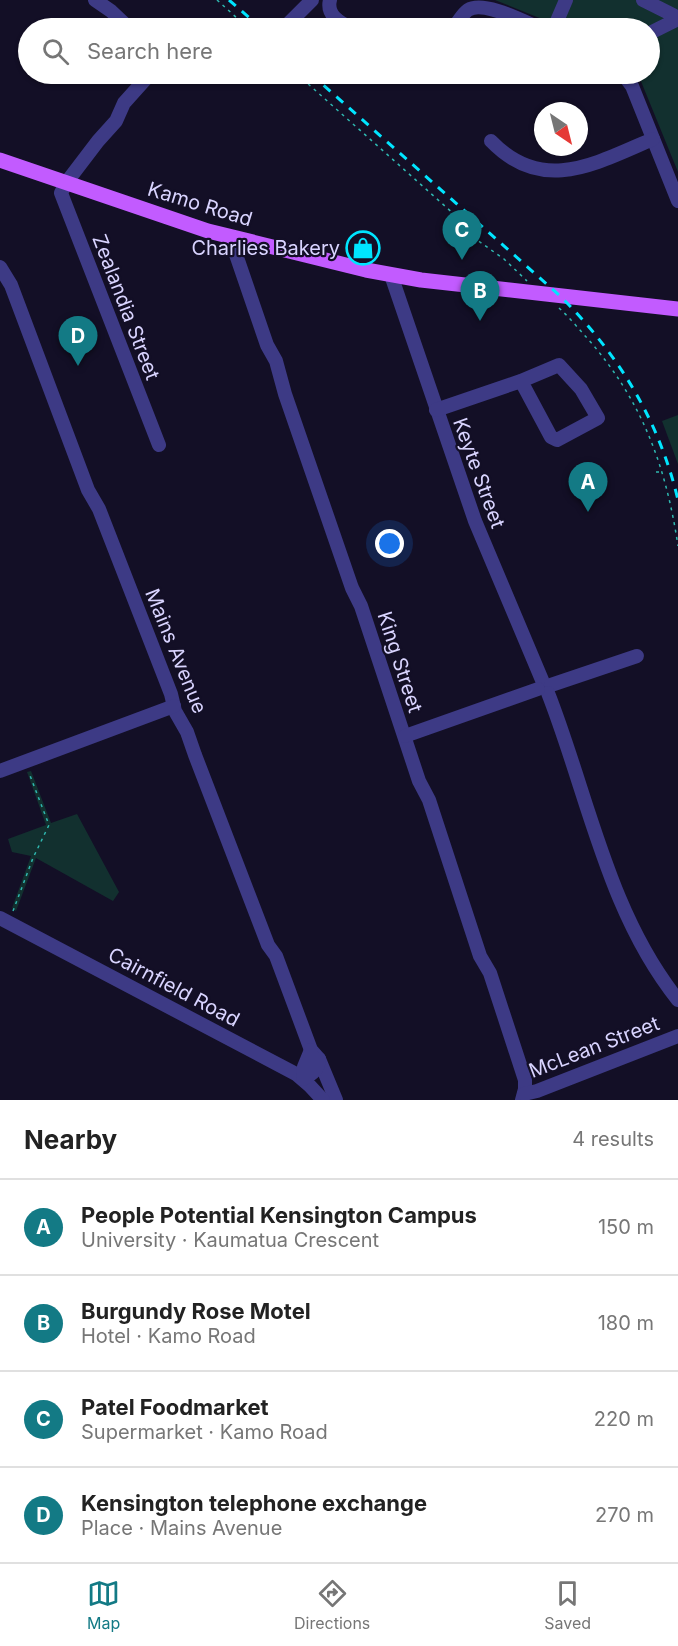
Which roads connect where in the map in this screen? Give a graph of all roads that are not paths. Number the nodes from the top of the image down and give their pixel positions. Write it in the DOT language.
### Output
graph roads {
  1 [pos="95,0"];
  2 [pos="312,0"];
  3 [pos="330,0"];
  4 [pos="566,0"];
  5 [pos="643,0"];
  6 [pos="118,18"];
  7 [pos="294,18"];
  8 [pos="335,18"];
  9 [pos="461,18"];
  10 [pos="516,18"];
  11 [pos="558,18"];
  12 [pos="660,28"];
  13 [pos="141,84"];
  14 [pos="630,84"];
  15 [pos="653,140"];
  16 [pos="491,141"];
  17 [pos="0,160"];
  18 [pos="66,183"];
  19 [pos="677,198"];
  20 [pos="231,237"];
  21 [pos="0,267"];
  22 [pos="391,275"];
  23 [pos="678,309"];
  24 [pos="521,381"];
  25 [pos="436,410"];
  26 [pos="159,445"];
  27 [pos="637,656"];
  28 [pos="545,687"];
  29 [pos="174,706"];
  30 [pos="405,736"];
  31 [pos="0,771"];
  32 [pos="4,920"];
  33 [pos="678,1000"];
  34 [pos="678,1036"];
  35 [pos="315,1054"];
  36 [pos="303,1079"];
  37 [pos="523,1097"];
  38 [pos="323,1100"];
  39 [pos="336,1100"];
  1 -- 6 [label="street"];
  2 -- 7 [label="street"];
  3 -- 8 [label="street"];
  4 -- 11 [label="street"];
  5 -- 12 [label="street"];
  9 -- 10 [label="street"];
  13 -- 18 [label="street"];
  14 -- 15 [label="street"];
  15 -- 16 [label="street"];
  15 -- 19 [label="street"];
  17 -- 18 [label="main road, Kamo Road"];
  18 -- 20 [label="main road, Kamo Road"];
  18 -- 26 [label="street, Zealandia Street"];
  20 -- 22 [label="main road, Kamo Road"];
  20 -- 30 [label="street, King Street"];
  21 -- 29 [label="street, Mains Avenue"];
  22 -- 23 [label="main road, Kamo Road"];
  22 -- 25 [label="street, Keyte Street"];
  24 -- 24 [label="street"];
  24 -- 25 [label="street"];
  25 -- 28 [label="street, Keyte Street"];
  27 -- 28 [label="street"];
  28 -- 30 [label="street"];
  28 -- 33 [label="street, Keyte Street"];
  29 -- 31 [label="street"];
  29 -- 35 [label="street, Mains Avenue"];
  30 -- 37 [label="street, King Street"];
  32 -- 36 [label="street, Cairnfield Road"];
  34 -- 37 [label="street, McLean Street"];
  35 -- 36 [label="street"];
  35 -- 39 [label="street, Mains Avenue"];
  36 -- 38 [label="street, Cairnfield Road"];
}
